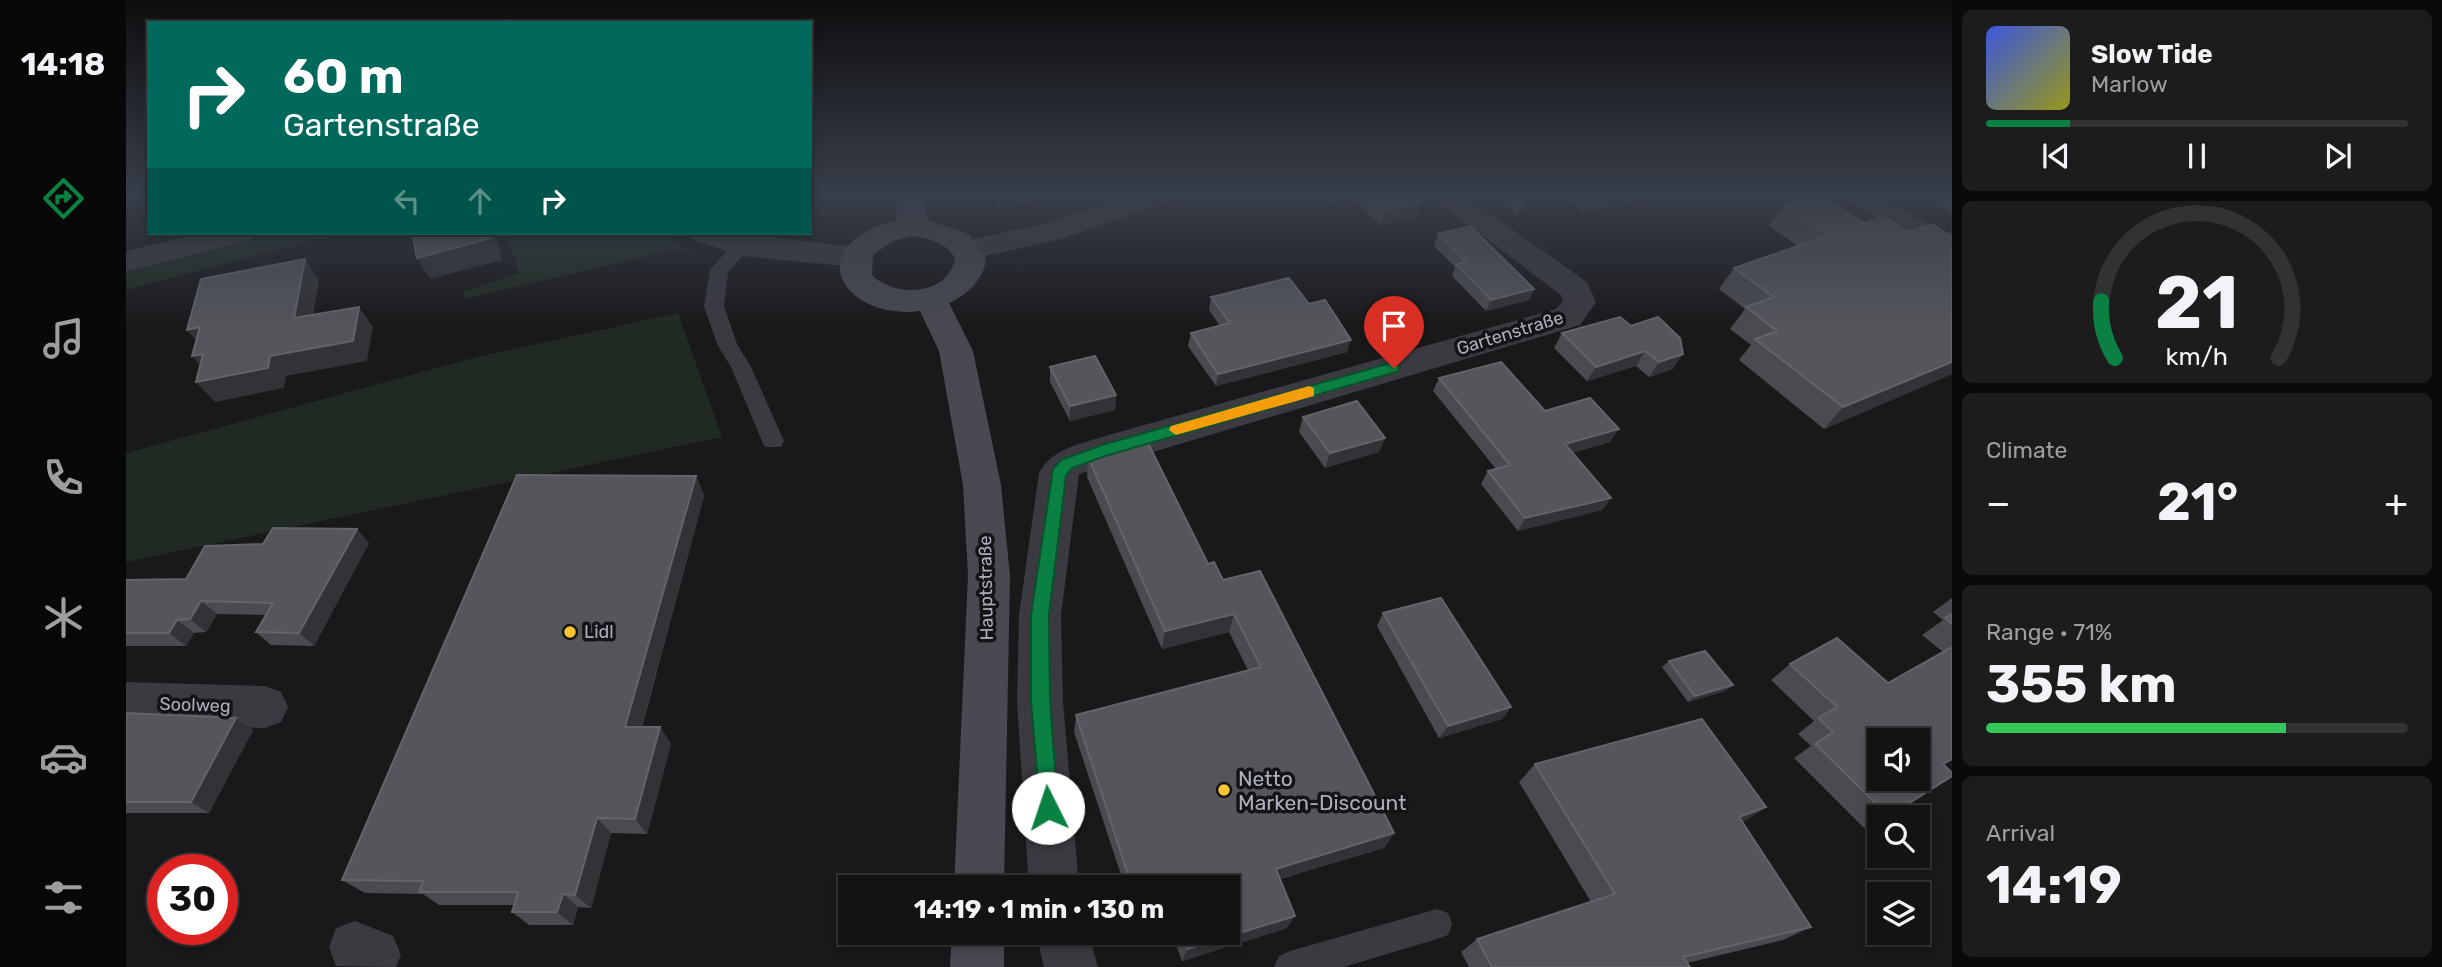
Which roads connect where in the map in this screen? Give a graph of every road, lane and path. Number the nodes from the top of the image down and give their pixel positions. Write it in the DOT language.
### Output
graph roads {
  1 [pos="223,237"];
  2 [pos="717,237"];
  3 [pos="877,237"];
  4 [pos="951,237"];
  5 [pos="1026,237"];
  6 [pos="1502,237"];
  7 [pos="1926,237"];
  8 [pos="742,246"];
  9 [pos="967,250"];
  10 [pos="1952,253"];
  11 [pos="856,257"];
  12 [pos="126,261"];
  13 [pos="930,298"];
  14 [pos="773,440"];
  15 [pos="126,703"];
  16 [pos="265,707"];
  17 [pos="979,875"];
  18 [pos="1053,875"];
  19 [pos="1437,924"];
  20 [pos="977,945"];
  21 [pos="1065,945"];
  22 [pos="976,967"];
  23 [pos="1070,967"];
  24 [pos="1290,967"];
  1 -- 12 [label="street"];
  2 -- 8 [label="street"];
  3 -- 11 [label="main road"];
  4 -- 9 [label="main road"];
  5 -- 9 [label="street"];
  6 -- 18 [label="street, Gartenstraße"];
  7 -- 10 [label="street"];
  8 -- 11 [label="street"];
  8 -- 14 [label="lane"];
  9 -- 13 [label="main road"];
  11 -- 13 [label="main road"];
  13 -- 17 [label="main road, Hauptstraße"];
  15 -- 16 [label="street, Soolweg"];
  19 -- 24 [label="lane"];
  20 -- 22 [label="main road"];
  21 -- 23 [label="street"];
}
